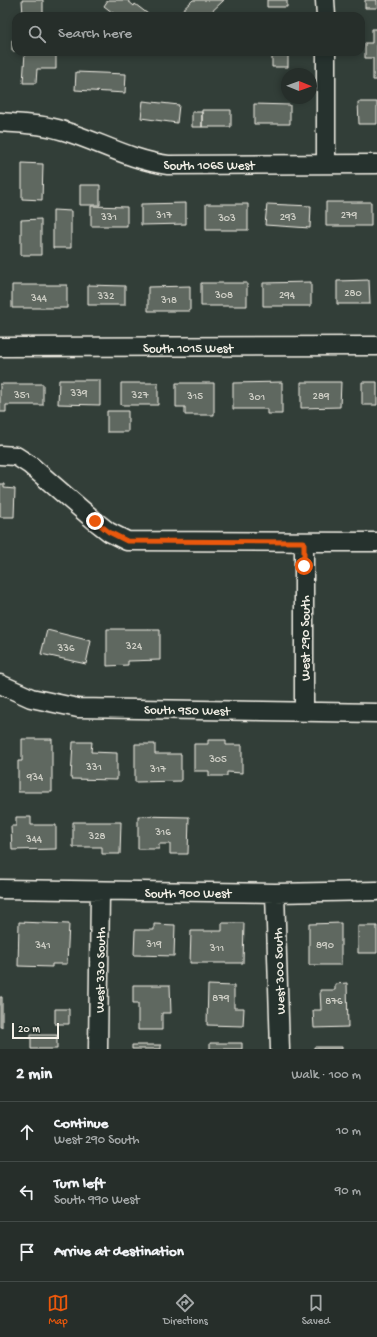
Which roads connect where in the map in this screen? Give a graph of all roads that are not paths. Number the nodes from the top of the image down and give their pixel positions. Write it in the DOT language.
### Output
graph roads {
  1 [pos="326,0"];
  2 [pos="326,12"];
  3 [pos="326,56"];
  4 [pos="0,122"];
  5 [pos="326,163"];
  6 [pos="377,164"];
  7 [pos="377,346"];
  8 [pos="0,347"];
  9 [pos="0,455"];
  10 [pos="304,542"];
  11 [pos="377,542"];
  12 [pos="0,684"];
  13 [pos="304,710"];
  14 [pos="377,713"];
  15 [pos="0,889"];
  16 [pos="100,892"];
  17 [pos="377,892"];
  18 [pos="275,893"];
  19 [pos="98,1049"];
  20 [pos="280,1049"];
  1 -- 2 [label="street"];
  3 -- 5 [label="street"];
  4 -- 5 [label="street, South 1065 West"];
  5 -- 6 [label="street, South 1065 West"];
  7 -- 8 [label="street, South 1015 West"];
  9 -- 10 [label="street"];
  10 -- 11 [label="street"];
  10 -- 13 [label="street, West 290 South"];
  12 -- 13 [label="street, South 950 West"];
  13 -- 14 [label="street, South 950 West"];
  15 -- 16 [label="street, South 900 West"];
  16 -- 18 [label="street, South 900 West"];
  16 -- 19 [label="street, West 330 South"];
  17 -- 18 [label="street, South 900 West"];
  18 -- 20 [label="street, West 300 South"];
}
